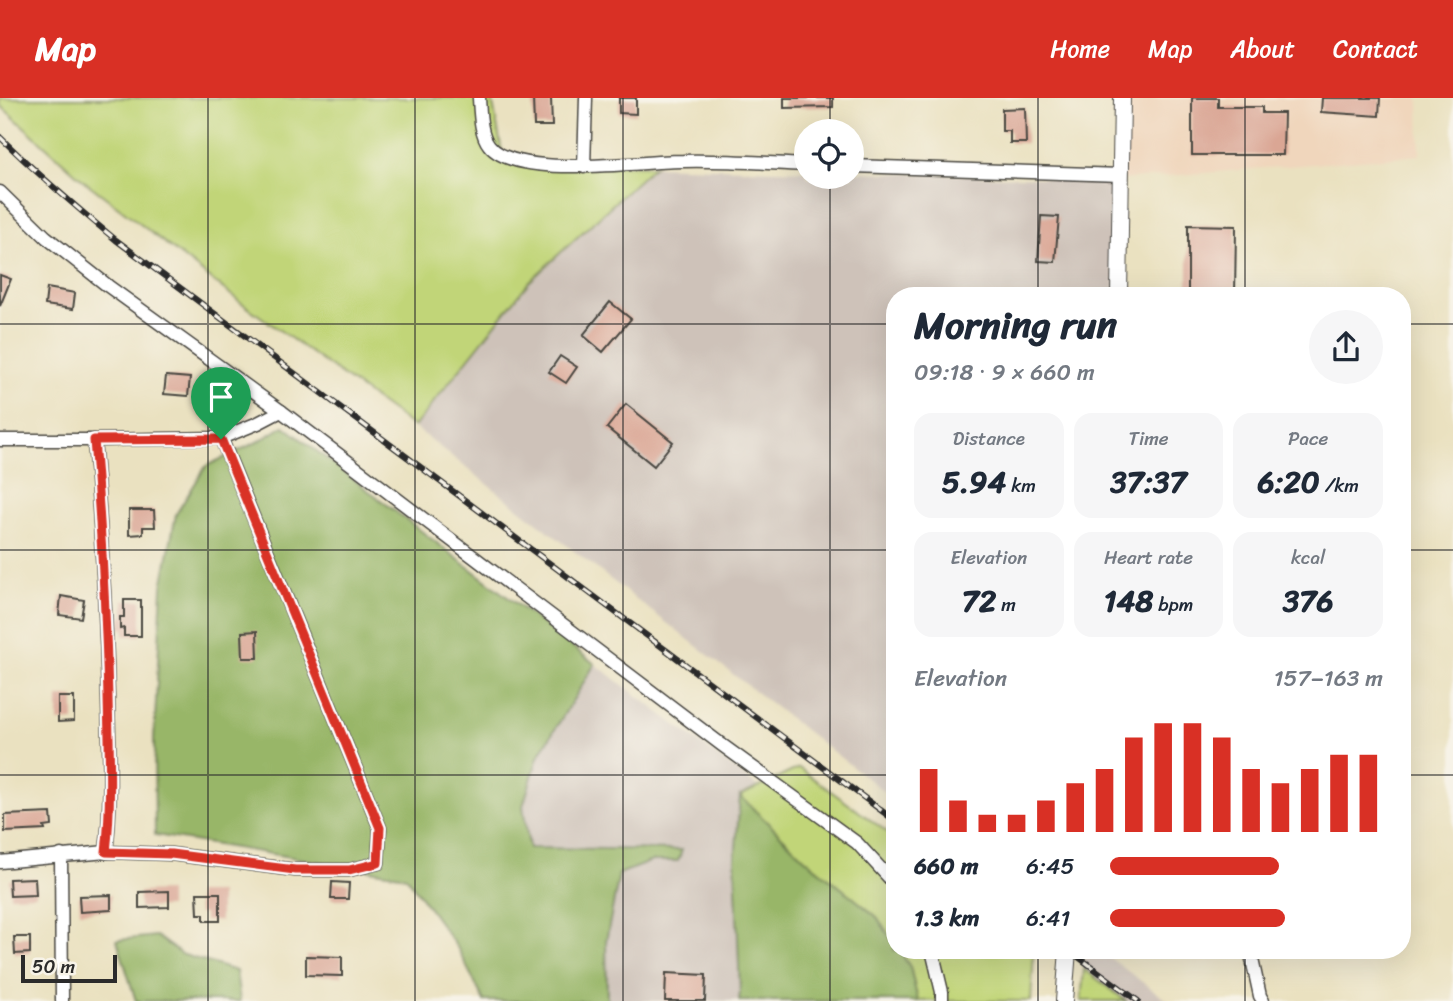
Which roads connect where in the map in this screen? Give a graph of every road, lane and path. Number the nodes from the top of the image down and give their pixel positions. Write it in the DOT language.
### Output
graph roads {
  1 [pos="479,98"];
  2 [pos="586,98"];
  3 [pos="1122,98"];
  4 [pos="794,165"];
  5 [pos="864,166"];
  6 [pos="584,167"];
  7 [pos="1121,174"];
  8 [pos="0,192"];
  9 [pos="1119,287"];
  10 [pos="281,411"];
  11 [pos="0,439"];
  12 [pos="221,439"];
  13 [pos="94,440"];
  14 [pos="106,852"];
  15 [pos="61,855"];
  16 [pos="0,862"];
  17 [pos="886,874"];
  18 [pos="935,959"];
  19 [pos="1067,959"];
  20 [pos="1252,959"];
  21 [pos="62,1001"];
  22 [pos="942,1001"];
  23 [pos="1064,1001"];
  24 [pos="1263,1001"];
  1 -- 6 [label="street"];
  2 -- 6 [label="street"];
  3 -- 7 [label="street"];
  4 -- 6 [label="street"];
  5 -- 7 [label="street"];
  7 -- 9 [label="street"];
  8 -- 10 [label="street"];
  10 -- 12 [label="street"];
  10 -- 17 [label="street"];
  11 -- 13 [label="street"];
  12 -- 13 [label="street"];
  12 -- 14 [label="street"];
  13 -- 14 [label="street"];
  14 -- 15 [label="street"];
  15 -- 16 [label="street"];
  15 -- 21 [label="street"];
  18 -- 22 [label="street"];
  19 -- 23 [label="street"];
  20 -- 24 [label="street"];
}
